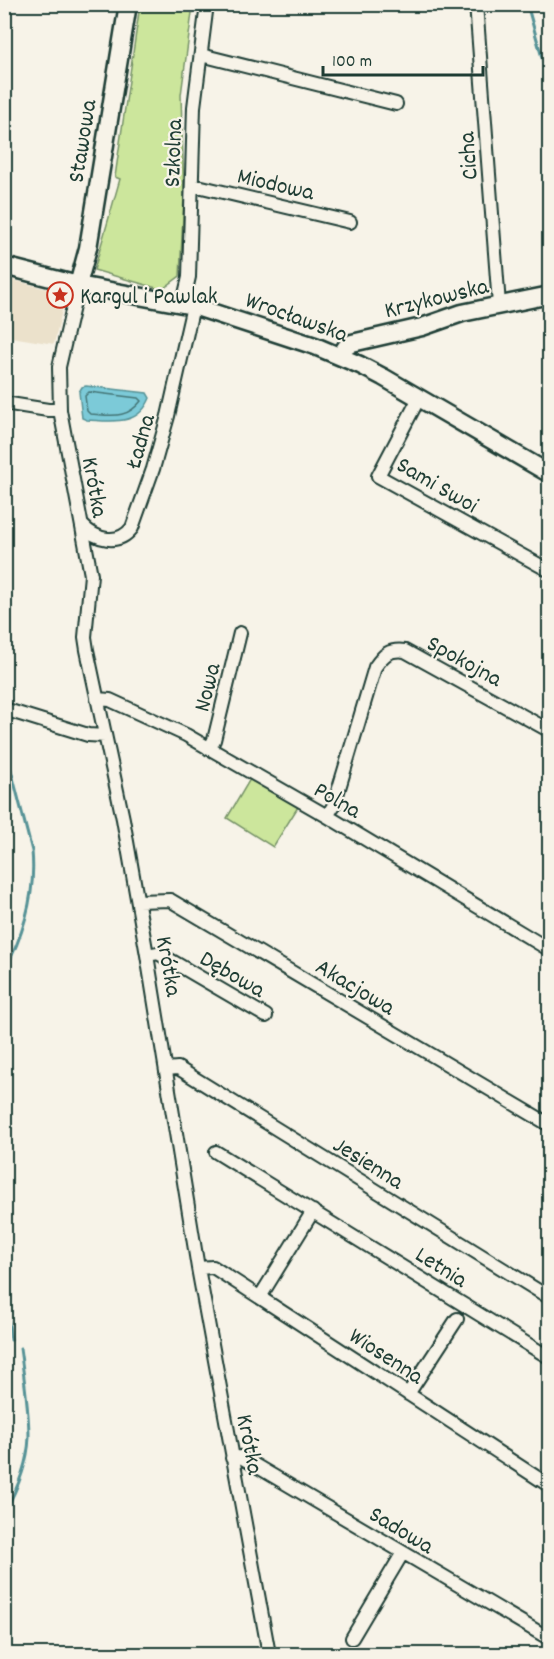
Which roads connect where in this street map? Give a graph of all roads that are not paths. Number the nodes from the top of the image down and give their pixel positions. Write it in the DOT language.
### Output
graph roads {
  1 [pos="128,4"];
  2 [pos="207,4"];
  3 [pos="476,4"];
  4 [pos="201,55"];
  5 [pos="396,104"];
  6 [pos="192,187"];
  7 [pos="350,222"];
  8 [pos="4,266"];
  9 [pos="78,285"];
  10 [pos="549,295"];
  11 [pos="188,304"];
  12 [pos="499,305"];
  13 [pos="340,356"];
  14 [pos="419,398"];
  15 [pos="4,403"];
  16 [pos="60,410"];
  17 [pos="549,474"];
  18 [pos="81,525"];
  19 [pos="105,538"];
  20 [pos="87,552"];
  21 [pos="549,572"];
  22 [pos="240,633"];
  23 [pos="97,699"];
  24 [pos="4,709"];
  25 [pos="549,731"];
  26 [pos="105,736"];
  27 [pos="209,749"];
  28 [pos="327,816"];
  29 [pos="138,901"];
  30 [pos="549,950"];
  31 [pos="147,955"];
  32 [pos="266,1016"];
  33 [pos="166,1069"];
  34 [pos="549,1125"];
  35 [pos="216,1152"];
  36 [pos="313,1211"];
  37 [pos="198,1268"];
  38 [pos="260,1297"];
  39 [pos="549,1298"];
  40 [pos="456,1319"];
  41 [pos="549,1358"];
  42 [pos="408,1394"];
  43 [pos="232,1458"];
  44 [pos="549,1486"];
  45 [pos="402,1554"];
  46 [pos="352,1638"];
  47 [pos="549,1639"];
  48 [pos="269,1654"];
  1 -- 9 [label="street, Stawowa"];
  2 -- 4 [label="street, Szkolna"];
  3 -- 12 [label="street, Cicha"];
  4 -- 5 [label="street"];
  4 -- 6 [label="street, Szkolna"];
  6 -- 7 [label="street, Miodowa"];
  6 -- 11 [label="street, Szkolna"];
  8 -- 9 [label="street, Wrocławska"];
  9 -- 11 [label="street, Wrocławska"];
  9 -- 16 [label="street, Krótka"];
  10 -- 12 [label="street, Krzykowska"];
  11 -- 13 [label="street, Wrocławska"];
  11 -- 19 [label="street, Ładna"];
  12 -- 13 [label="street, Krzykowska"];
  13 -- 14 [label="street, Wrocławska"];
  14 -- 17 [label="street, Wrocławska"];
  14 -- 21 [label="street, Sami Swoi"];
  15 -- 16 [label="street"];
  16 -- 18 [label="street, Krótka"];
  18 -- 19 [label="street"];
  18 -- 20 [label="street, Krótka"];
  19 -- 20 [label="street, Ładna"];
  20 -- 23 [label="street, Krótka"];
  22 -- 27 [label="street, Nowa"];
  23 -- 26 [label="street, Krótka"];
  23 -- 27 [label="street, Polna"];
  24 -- 26 [label="street"];
  25 -- 28 [label="street, Spokojna"];
  26 -- 29 [label="street, Krótka"];
  27 -- 28 [label="street, Polna"];
  28 -- 30 [label="street, Polna"];
  29 -- 31 [label="street, Krótka"];
  29 -- 34 [label="street, Akacjowa"];
  31 -- 32 [label="street, Dębowa"];
  31 -- 33 [label="street, Krótka"];
  33 -- 37 [label="street, Krótka"];
  33 -- 39 [label="street, Jesienna"];
  35 -- 36 [label="street, Letnia"];
  36 -- 38 [label="street"];
  36 -- 41 [label="street, Letnia"];
  37 -- 38 [label="street, Wiosenna"];
  37 -- 43 [label="street, Krótka"];
  38 -- 42 [label="street, Wiosenna"];
  40 -- 42 [label="street"];
  42 -- 44 [label="street, Wiosenna"];
  43 -- 45 [label="street, Sadowa"];
  43 -- 48 [label="street, Krótka"];
  45 -- 46 [label="street"];
  45 -- 47 [label="street, Sadowa"];
}
